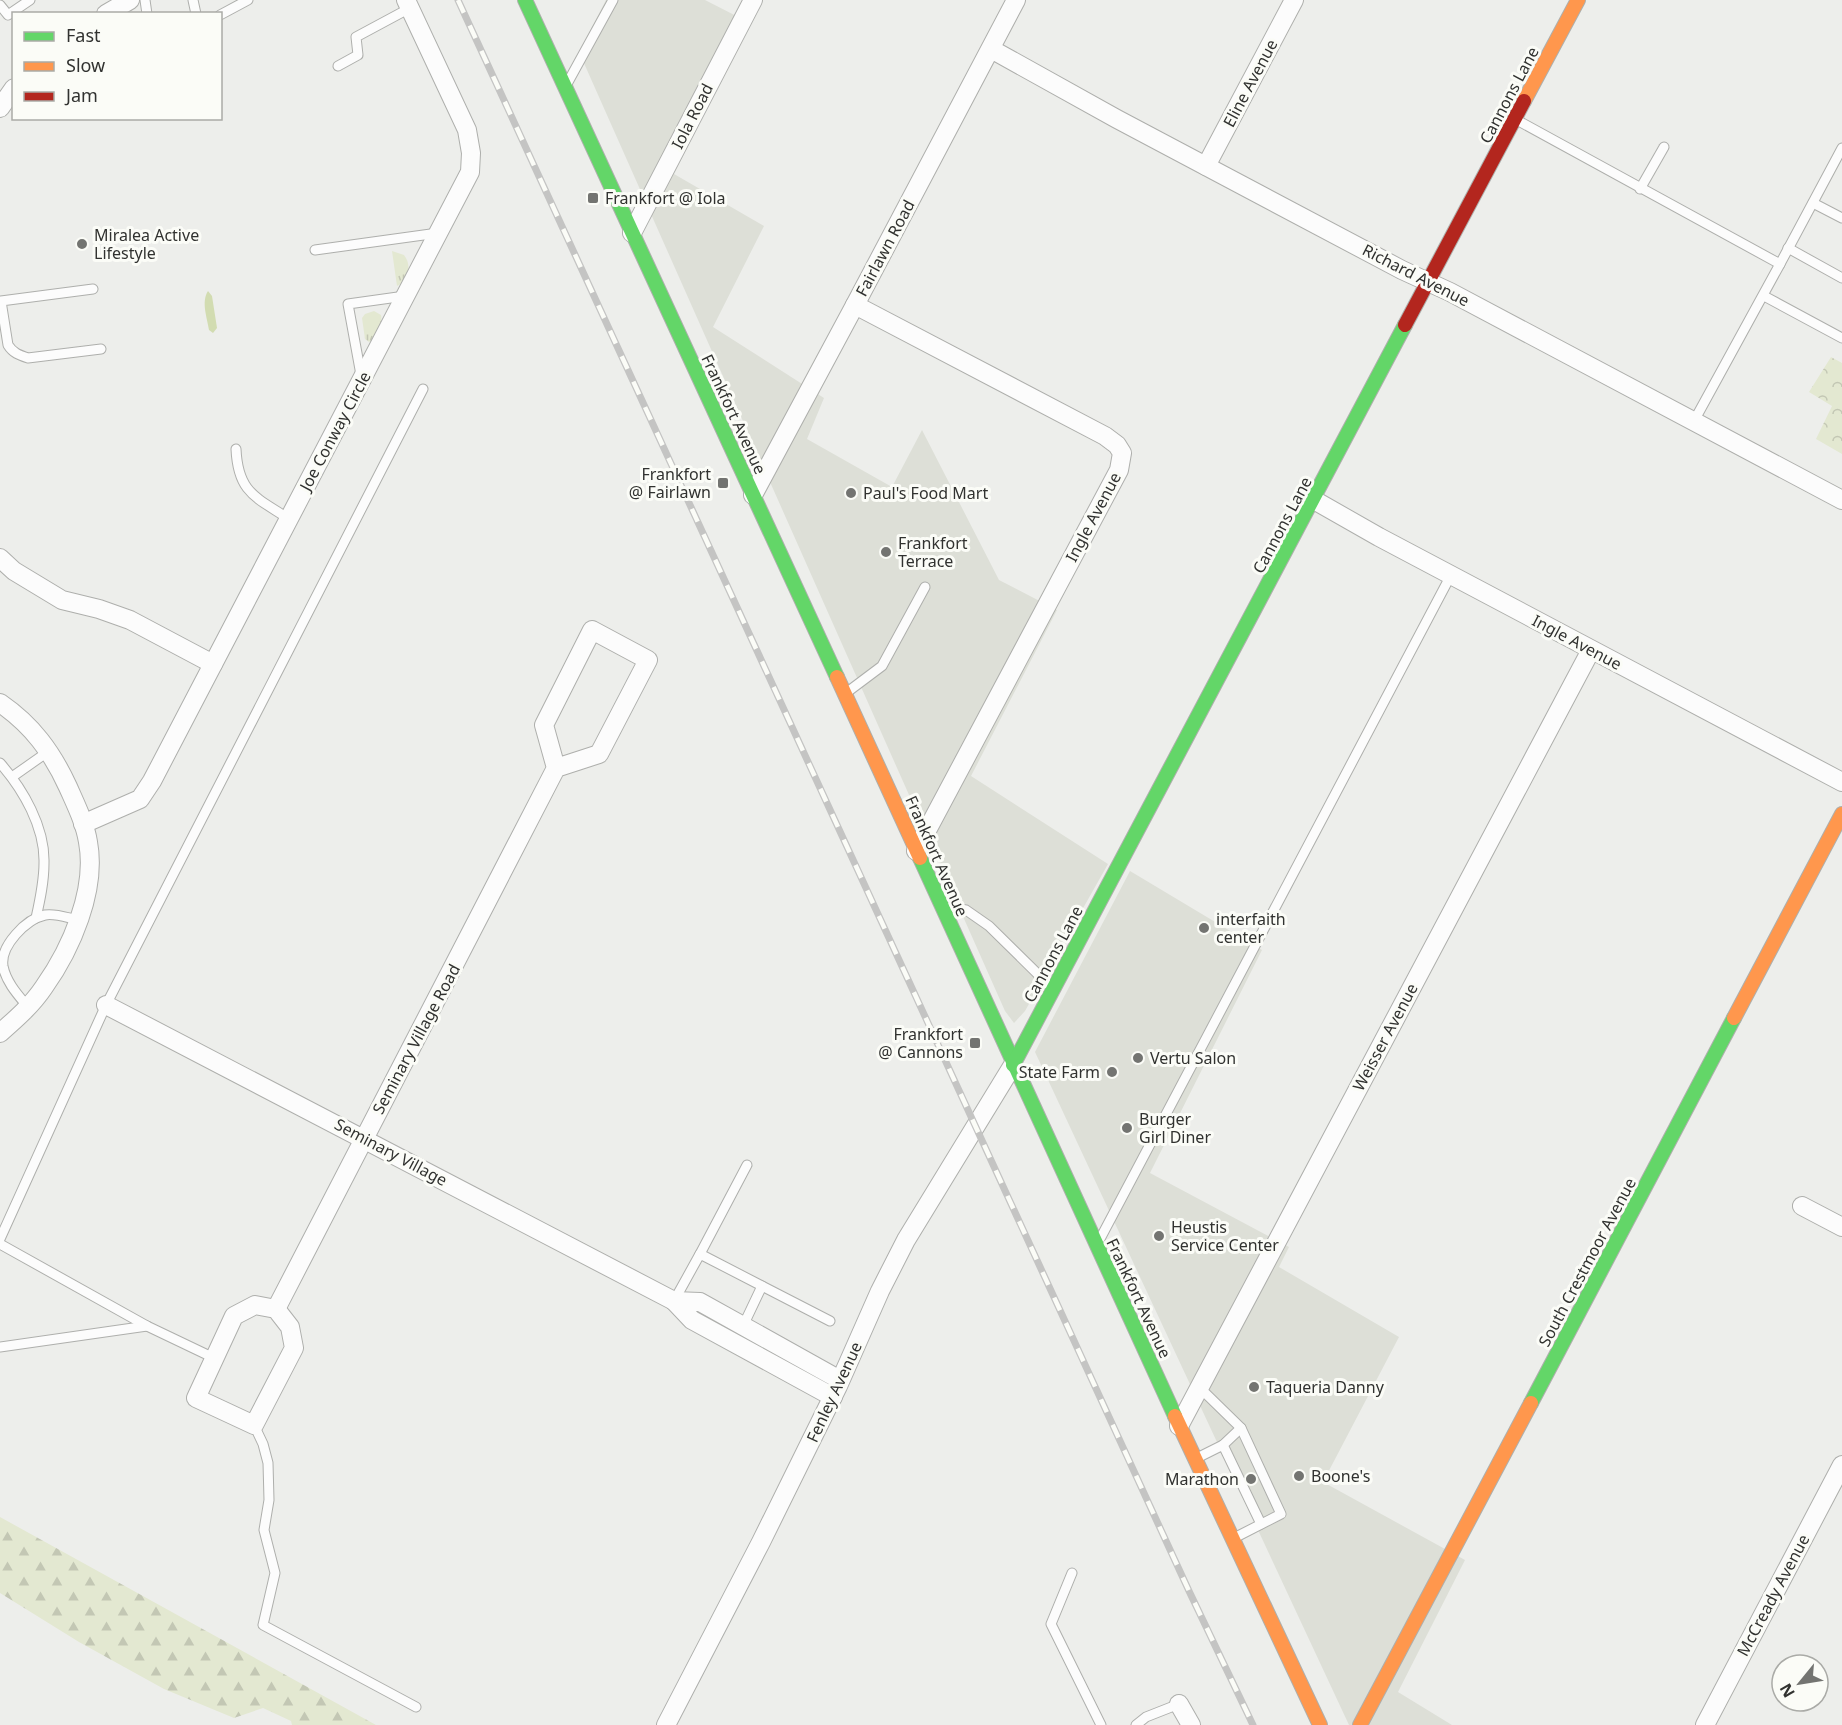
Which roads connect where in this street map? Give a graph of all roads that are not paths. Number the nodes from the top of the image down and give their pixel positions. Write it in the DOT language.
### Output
graph roads {
  1 [pos="30,0"];
  2 [pos="130,0"];
  3 [pos="248,0"];
  4 [pos="525,0"];
  5 [pos="613,0"];
  6 [pos="753,0"];
  7 [pos="1016,0"];
  8 [pos="1294,0"];
  9 [pos="1578,0"];
  10 [pos="408,4"];
  11 [pos="0,5"];
  12 [pos="12,12"];
  13 [pos="12,12"];
  14 [pos="109,12"];
  15 [pos="222,14"];
  16 [pos="991,49"];
  17 [pos="338,66"];
  18 [pos="565,87"];
  19 [pos="12,91"];
  20 [pos="0,108"];
  21 [pos="1515,119"];
  22 [pos="1664,147"];
  23 [pos="1842,148"];
  24 [pos="1206,166"];
  25 [pos="1640,189"];
  26 [pos="1813,203"];
  27 [pos="1842,218"];
  28 [pos="438,233"];
  29 [pos="632,233"];
  30 [pos="1788,249"];
  31 [pos="315,250"];
  32 [pos="1779,264"];
  33 [pos="1842,278"];
  34 [pos="1428,282"];
  35 [pos="93,289"];
  36 [pos="405,296"];
  37 [pos="1764,296"];
  38 [pos="0,301"];
  39 [pos="855,305"];
  40 [pos="1842,339"];
  41 [pos="101,349"];
  42 [pos="362,380"];
  43 [pos="423,389"];
  44 [pos="1695,421"];
  45 [pos="236,449"];
  46 [pos="753,495"];
  47 [pos="1314,500"];
  48 [pos="1842,500"];
  49 [pos="289,519"];
  50 [pos="0,558"];
  51 [pos="1451,576"];
  52 [pos="925,587"];
  53 [pos="1591,650"];
  54 [pos="213,664"];
  55 [pos="844,695"];
  56 [pos="0,703"];
  57 [pos="49,751"];
  58 [pos="0,763"];
  59 [pos="556,768"];
  60 [pos="12,777"];
  61 [pos="1842,782"];
  62 [pos="1842,814"];
  63 [pos="83,824"];
  64 [pos="916,851"];
  65 [pos="941,906"];
  66 [pos="36,918"];
  67 [pos="78,920"];
  68 [pos="1053,989"];
  69 [pos="106,1005"];
  70 [pos="28,1007"];
  71 [pos="0,1033"];
  72 [pos="1013,1065"];
  73 [pos="364,1138"];
  74 [pos="747,1165"];
  75 [pos="1802,1206"];
  76 [pos="1842,1227"];
  77 [pos="0,1239"];
  78 [pos="0,1244"];
  79 [pos="1096,1246"];
  80 [pos="700,1254"];
  81 [pos="762,1286"];
  82 [pos="674,1301"];
  83 [pos="276,1309"];
  84 [pos="830,1321"];
  85 [pos="147,1326"];
  86 [pos="743,1326"];
  87 [pos="0,1347"];
  88 [pos="214,1358"];
  89 [pos="1199,1387"];
  90 [pos="836,1388"];
  91 [pos="254,1425"];
  92 [pos="1179,1426"];
  93 [pos="1240,1428"];
  94 [pos="1223,1445"];
  95 [pos="1194,1459"];
  96 [pos="1842,1465"];
  97 [pos="1261,1524"];
  98 [pos="1231,1539"];
  99 [pos="1072,1573"];
  100 [pos="1179,1704"];
  101 [pos="416,1707"];
  102 [pos="666,1725"];
  103 [pos="1101,1725"];
  104 [pos="1136,1725"];
  105 [pos="1191,1725"];
  106 [pos="1320,1725"];
  107 [pos="1360,1725"];
  108 [pos="1705,1725"];
  1 -- 12 [label="lane"];
  2 -- 14 [label="street"];
  3 -- 15 [label="lane"];
  4 -- 18 [label="main road, Frankfort Avenue"];
  5 -- 18 [label="lane"];
  6 -- 29 [label="street, Iola Road"];
  7 -- 16 [label="street, Fairlawn Road"];
  8 -- 24 [label="street, Eline Avenue"];
  9 -- 21 [label="main road, Cannons Lane"];
  10 -- 17 [label="lane"];
  10 -- 28 [label="street, Joe Conway Circle"];
  11 -- 13 [label="lane"];
  16 -- 24 [label="street, Richard Avenue"];
  16 -- 39 [label="street, Fairlawn Road"];
  18 -- 29 [label="main road, Frankfort Avenue"];
  19 -- 20 [label="street"];
  21 -- 25 [label="lane"];
  21 -- 34 [label="main road, Cannons Lane"];
  22 -- 25 [label="lane"];
  23 -- 26 [label="lane"];
  24 -- 34 [label="street, Richard Avenue"];
  25 -- 32 [label="lane"];
  26 -- 27 [label="lane"];
  26 -- 30 [label="lane"];
  28 -- 31 [label="lane"];
  28 -- 36 [label="street, Joe Conway Circle"];
  29 -- 46 [label="main road, Frankfort Avenue"];
  30 -- 32 [label="lane"];
  30 -- 33 [label="lane"];
  32 -- 37 [label="lane"];
  34 -- 44 [label="street, Richard Avenue"];
  34 -- 47 [label="main road, Cannons Lane"];
  35 -- 38 [label="lane"];
  36 -- 42 [label="street, Joe Conway Circle"];
  36 -- 42 [label="lane"];
  37 -- 40 [label="lane"];
  37 -- 44 [label="lane"];
  38 -- 41 [label="lane"];
  39 -- 46 [label="street, Fairlawn Road"];
  39 -- 64 [label="street, Ingle Avenue"];
  42 -- 49 [label="street, Joe Conway Circle"];
  43 -- 69 [label="lane"];
  44 -- 48 [label="street, Richard Avenue"];
  45 -- 49 [label="lane"];
  46 -- 55 [label="main road, Frankfort Avenue"];
  47 -- 51 [label="street, Ingle Avenue"];
  47 -- 68 [label="main road, Cannons Lane"];
  49 -- 54 [label="street, Joe Conway Circle"];
  50 -- 54 [label="street"];
  51 -- 53 [label="street, Ingle Avenue"];
  51 -- 79 [label="lane"];
  52 -- 55 [label="lane"];
  53 -- 61 [label="street, Ingle Avenue"];
  53 -- 89 [label="street, Weisser Avenue"];
  54 -- 63 [label="street, Joe Conway Circle"];
  55 -- 64 [label="main road, Frankfort Avenue"];
  56 -- 57 [label="street"];
  57 -- 60 [label="lane"];
  57 -- 63 [label="street"];
  58 -- 60 [label="lane"];
  59 -- 59 [label="street"];
  59 -- 73 [label="street, Seminary Village Road"];
  60 -- 66 [label="lane"];
  62 -- 107 [label="main road, South Crestmoor Avenue"];
  63 -- 67 [label="street"];
  64 -- 65 [label="main road, Frankfort Avenue"];
  65 -- 68 [label="lane"];
  65 -- 72 [label="main road, Frankfort Avenue"];
  66 -- 67 [label="lane"];
  66 -- 70 [label="lane"];
  67 -- 70 [label="street"];
  68 -- 72 [label="main road, Cannons Lane"];
  69 -- 73 [label="street, Seminary Village"];
  69 -- 77 [label="lane"];
  70 -- 71 [label="street"];
  72 -- 79 [label="main road, Frankfort Avenue"];
  72 -- 90 [label="street, Fenley Avenue"];
  73 -- 82 [label="street, Seminary Village"];
  73 -- 83 [label="street, Seminary Village Road"];
  74 -- 80 [label="lane"];
  75 -- 76 [label="street"];
  78 -- 85 [label="lane"];
  79 -- 92 [label="main road, Frankfort Avenue"];
  80 -- 81 [label="lane"];
  80 -- 82 [label="lane"];
  81 -- 84 [label="lane"];
  81 -- 86 [label="lane"];
  82 -- 86 [label="street, Seminary Village"];
  82 -- 90 [label="street, Seminary Village"];
  83 -- 88 [label="street"];
  83 -- 91 [label="street"];
  85 -- 87 [label="lane"];
  85 -- 88 [label="lane"];
  86 -- 90 [label="street, Seminary Village"];
  88 -- 91 [label="street"];
  89 -- 92 [label="street, Weisser Avenue"];
  89 -- 93 [label="lane"];
  90 -- 102 [label="street, Fenley Avenue"];
  91 -- 101 [label="lane"];
  92 -- 95 [label="main road, Frankfort Avenue"];
  93 -- 94 [label="lane"];
  93 -- 97 [label="lane"];
  94 -- 95 [label="lane"];
  94 -- 97 [label="lane"];
  95 -- 98 [label="main road, Frankfort Avenue"];
  96 -- 108 [label="street, McCready Avenue"];
  97 -- 98 [label="lane"];
  98 -- 106 [label="main road, Frankfort Avenue"];
  99 -- 103 [label="lane"];
  100 -- 104 [label="lane"];
  100 -- 105 [label="street"];
}
